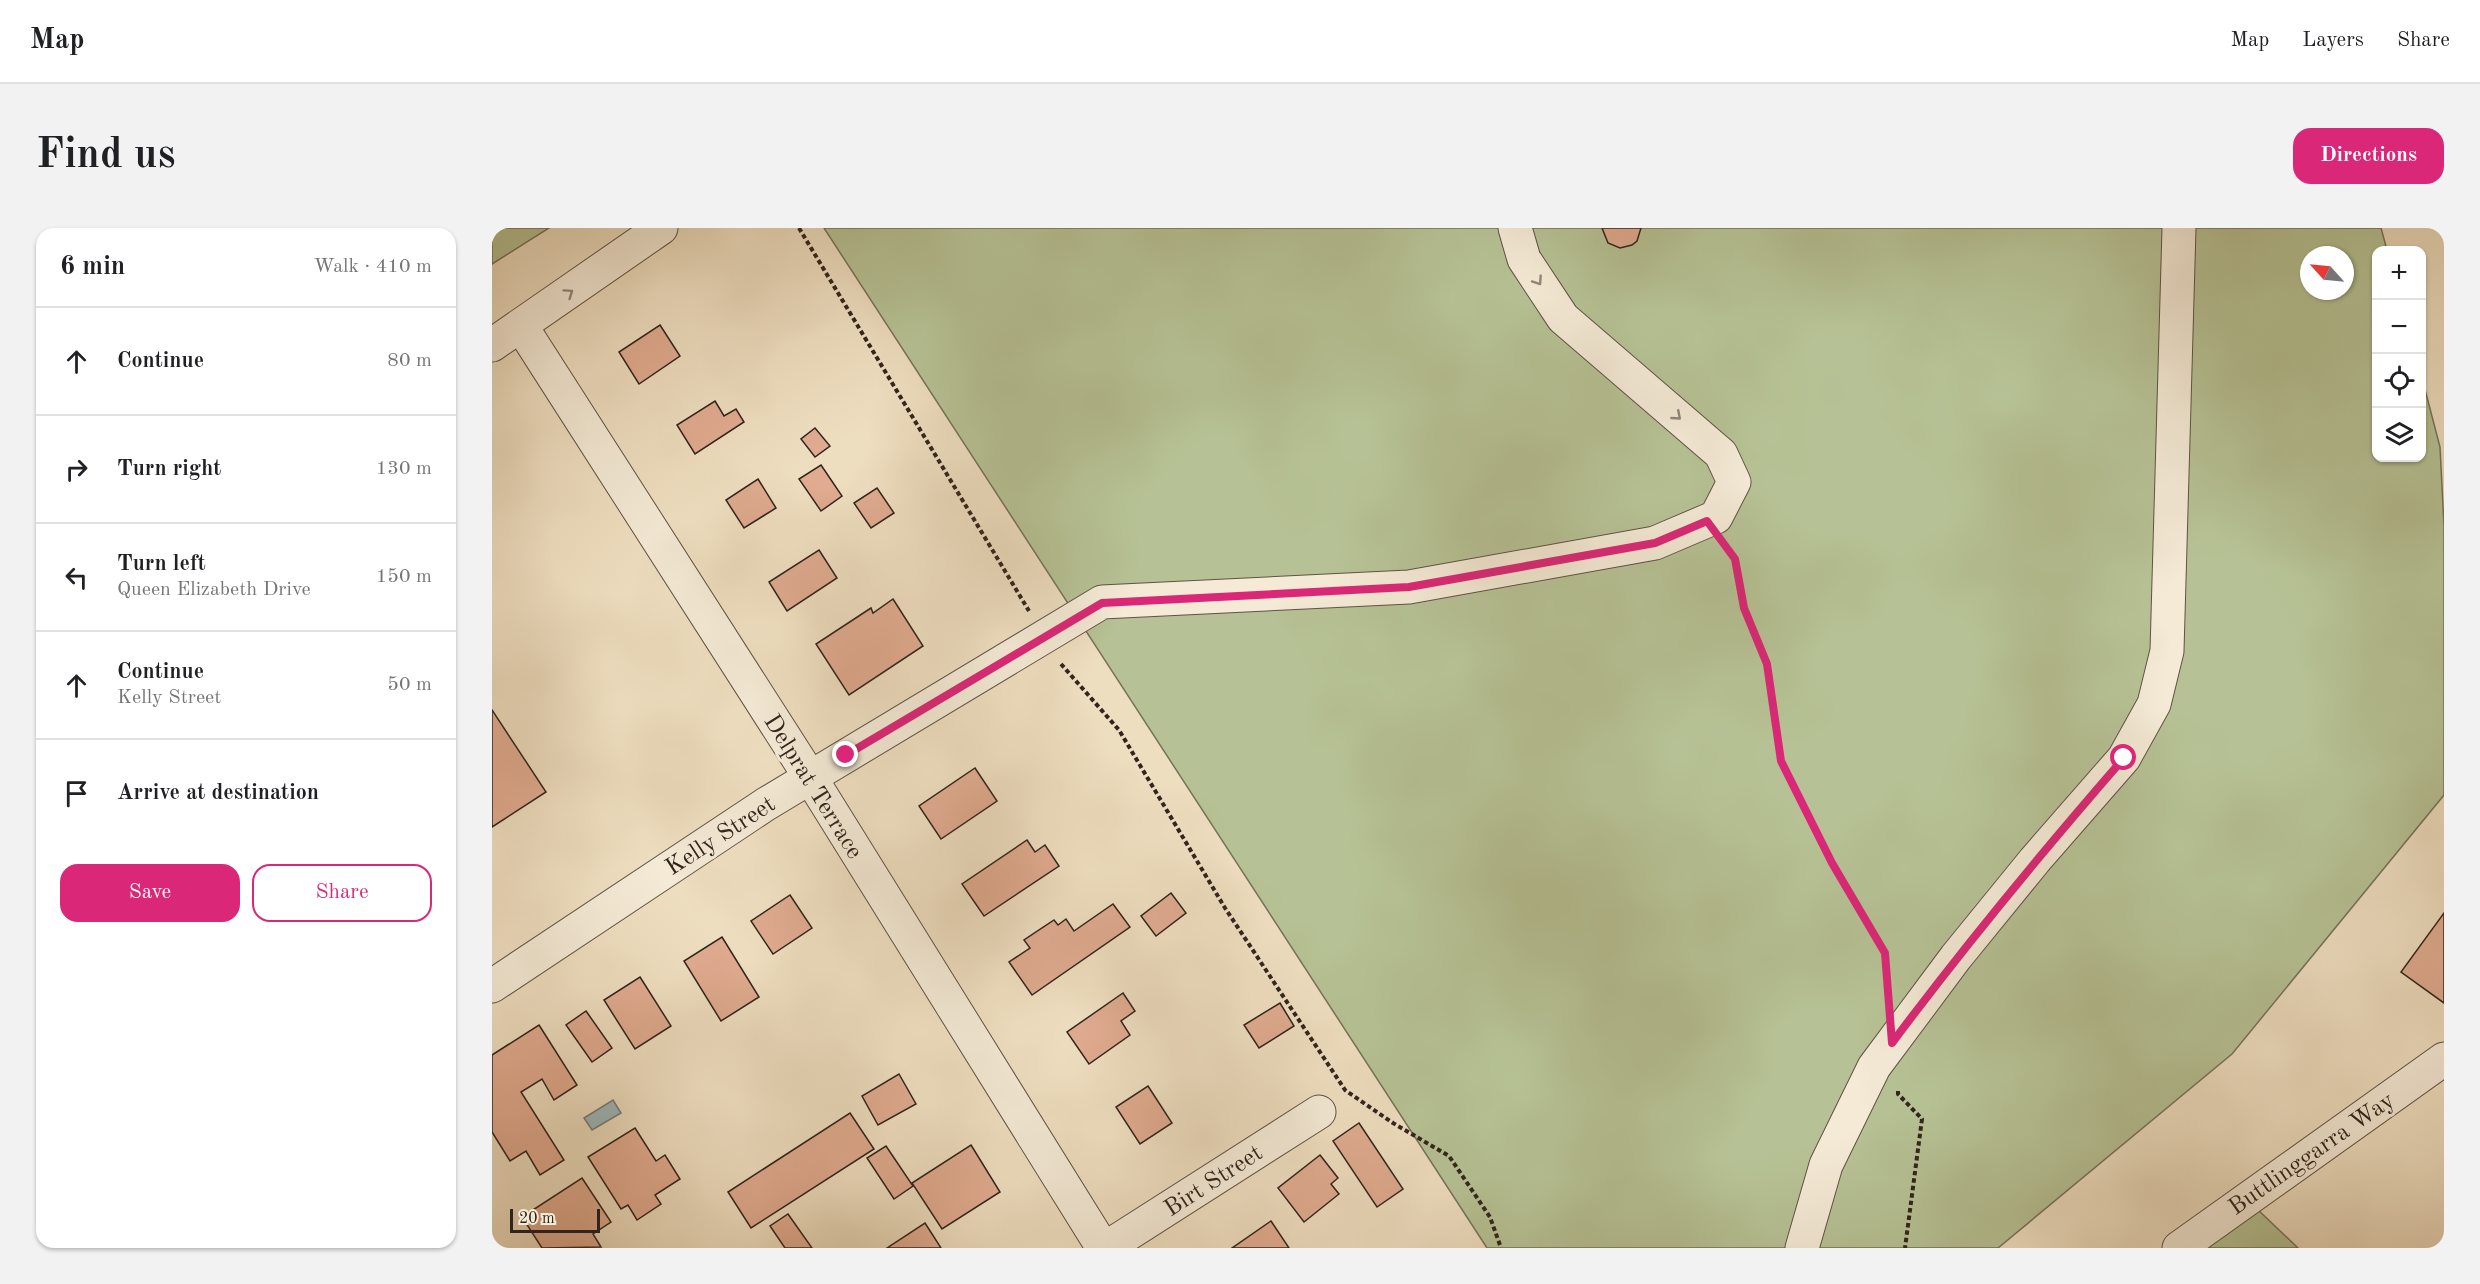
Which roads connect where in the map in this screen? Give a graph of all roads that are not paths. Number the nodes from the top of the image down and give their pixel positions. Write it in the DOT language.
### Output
graph roads {
  1 [pos="661,228"];
  2 [pos="1515,228"];
  3 [pos="2179,228"];
  4 [pos="521,326"];
  5 [pos="492,345"];
  6 [pos="810,777"];
  7 [pos="492,986"];
  8 [pos="2444,1059"];
  9 [pos="1319,1112"];
  10 [pos="1104,1248"];
  11 [pos="1802,1248"];
  12 [pos="2179,1248"];
  4 -- 1 [label="street, one-way"];
  2 -- 6 [label="street, Kelly Street, one-way"];
  3 -- 11 [label="street"];
  4 -- 5 [label="street"];
  4 -- 6 [label="street, Delprat Terrace"];
  6 -- 7 [label="street, Kelly Street"];
  6 -- 10 [label="street, Delprat Terrace"];
  8 -- 12 [label="street, Buttlinggarra Way"];
  9 -- 10 [label="street, Birt Street"];
}
